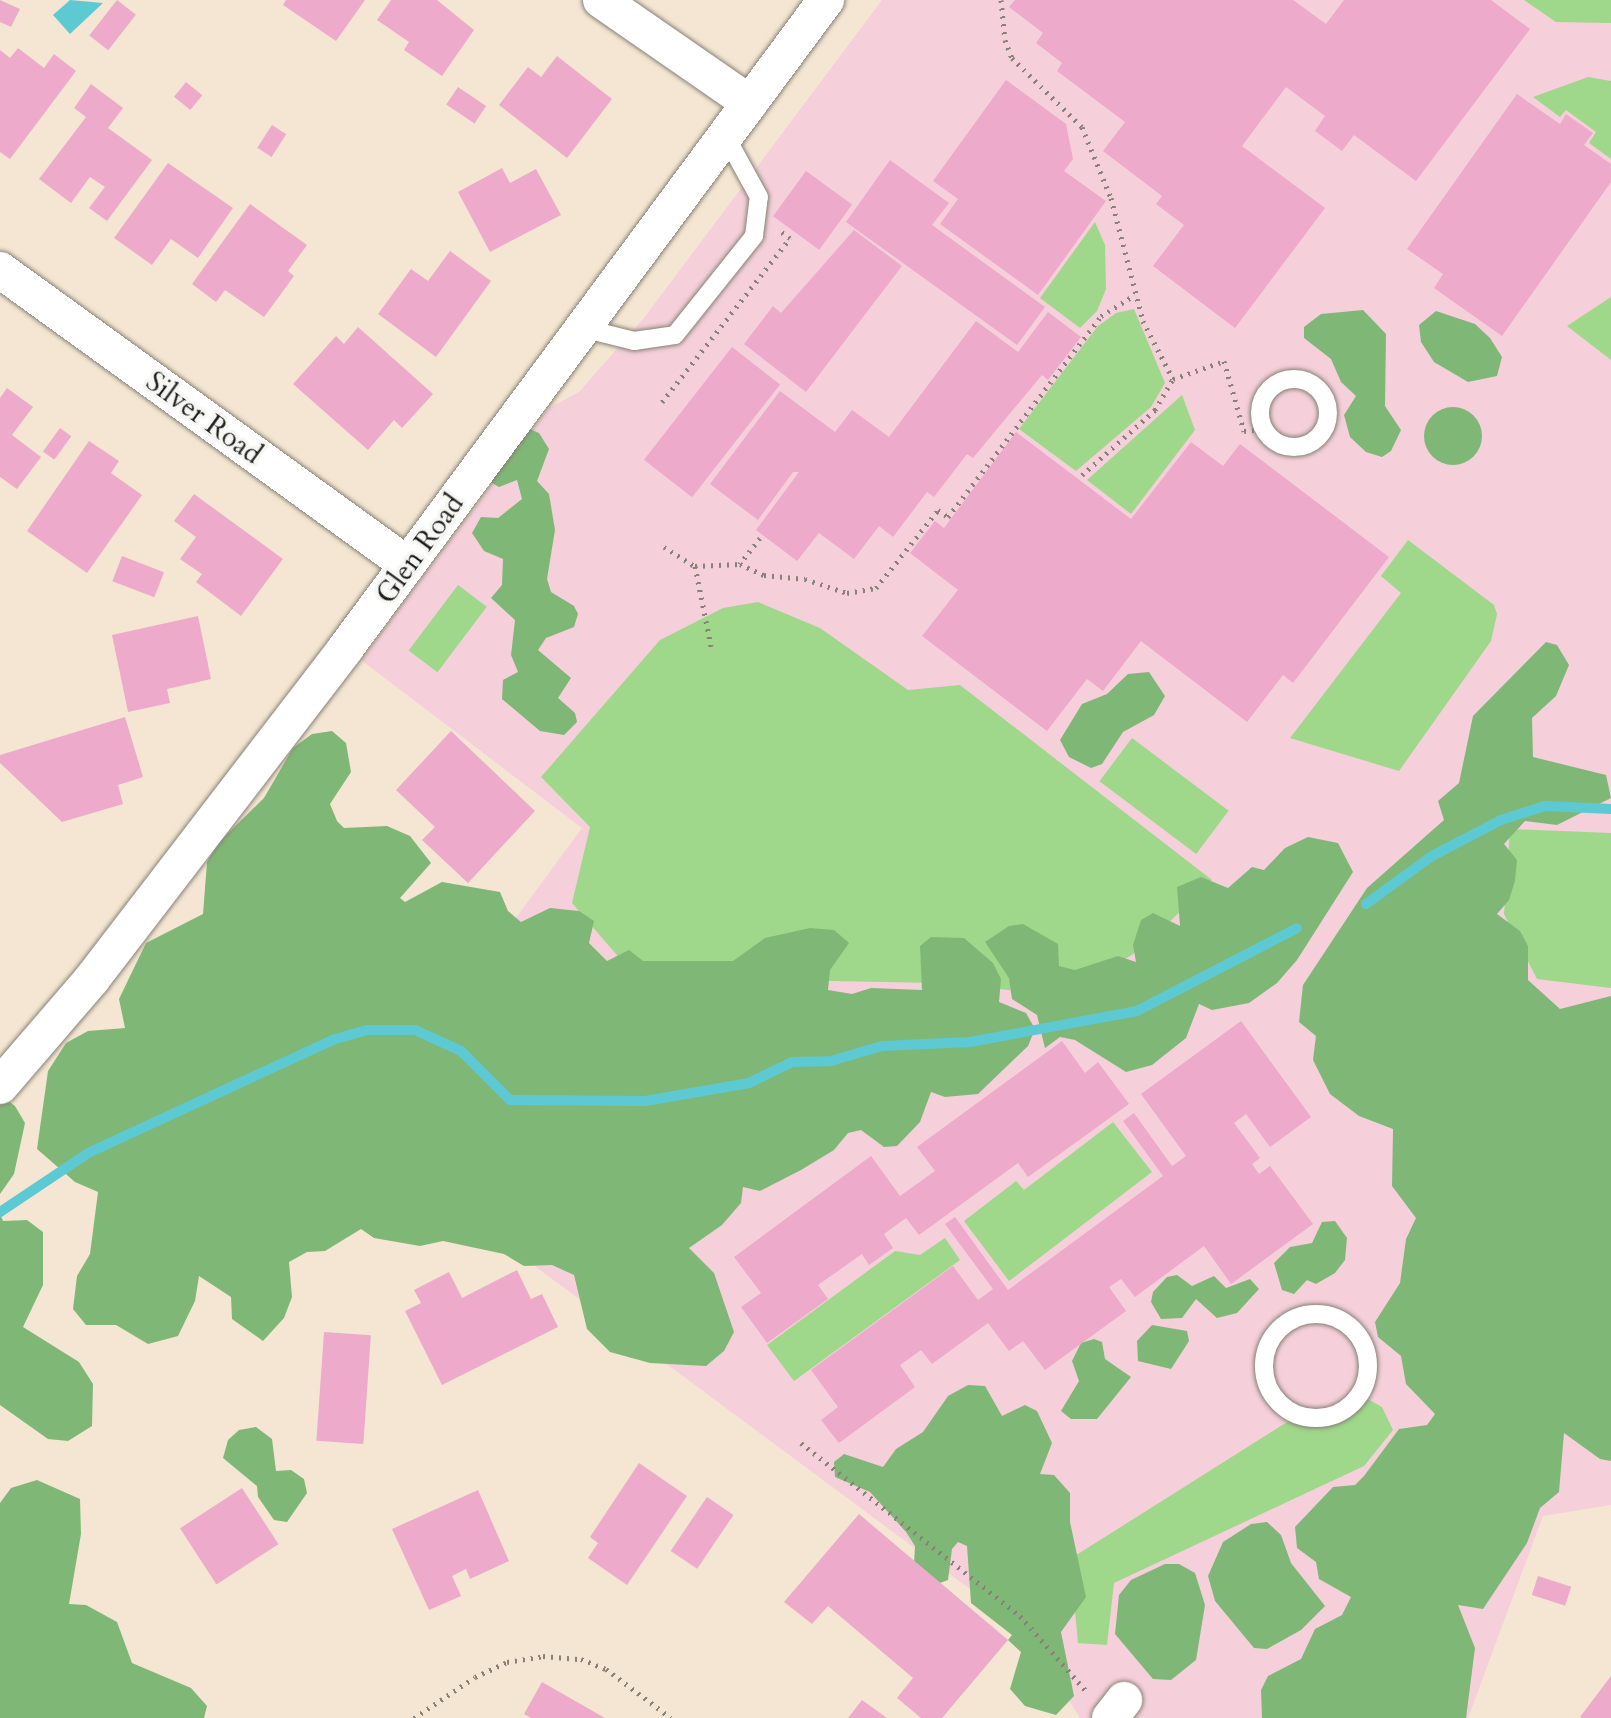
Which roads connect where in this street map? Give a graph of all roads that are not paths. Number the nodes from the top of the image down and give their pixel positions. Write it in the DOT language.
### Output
graph roads {
  1 [pos="601,0"];
  2 [pos="826,0"];
  3 [pos="750,103"];
  4 [pos="725,135"];
  5 [pos="0,270"];
  6 [pos="582,328"];
  7 [pos="408,565"];
  8 [pos="0,1086"];
  9 [pos="1345,1410"];
  1 -- 3 [label="street"];
  2 -- 3 [label="street, Glen Road"];
  3 -- 4 [label="street, Glen Road"];
  4 -- 6 [label="street, Glen Road"];
  4 -- 6 [label="lane"];
  5 -- 7 [label="street, Silver Road"];
  6 -- 7 [label="street, Glen Road"];
  7 -- 8 [label="street, Glen Road"];
  9 -- 9 [label="lane"];
}
